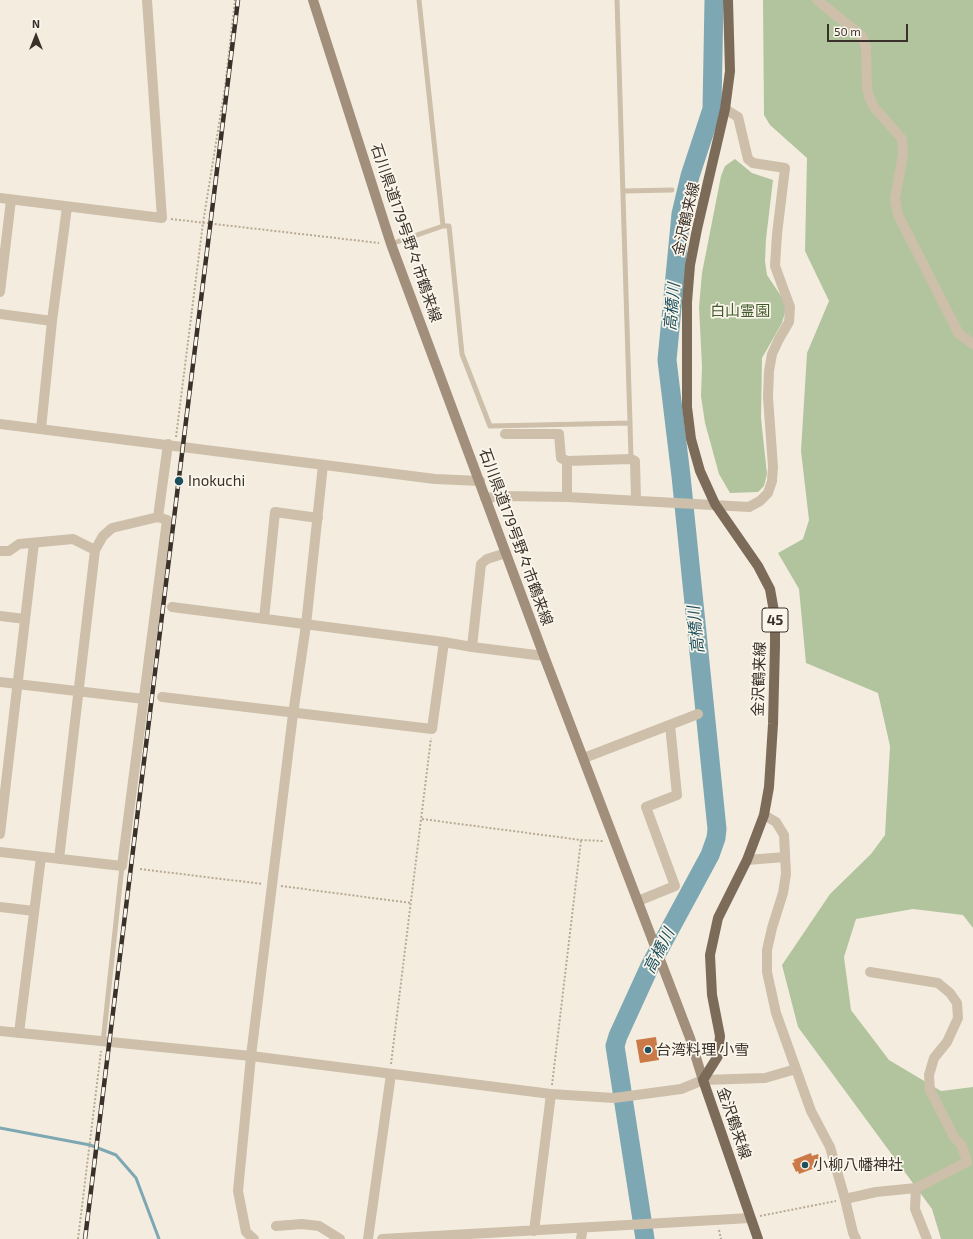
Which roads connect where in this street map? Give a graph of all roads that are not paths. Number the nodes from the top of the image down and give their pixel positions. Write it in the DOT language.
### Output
graph roads {
  1 [pos="147,0"];
  2 [pos="313,0"];
  3 [pos="419,0"];
  4 [pos="617,0"];
  5 [pos="728,0"];
  6 [pos="817,0"];
  7 [pos="725,109"];
  8 [pos="672,190"];
  9 [pos="624,191"];
  10 [pos="0,198"];
  11 [pos="11,200"];
  12 [pos="67,206"];
  13 [pos="443,226"];
  14 [pos="391,244"];
  15 [pos="0,292"];
  16 [pos="0,314"];
  17 [pos="52,321"];
  18 [pos="973,344"];
  19 [pos="630,423"];
  20 [pos="0,424"];
  21 [pos="41,428"];
  22 [pos="505,434"];
  23 [pos="172,445"];
  24 [pos="631,459"];
  25 [pos="567,461"];
  26 [pos="323,465"];
  27 [pos="480,481"];
  28 [pos="566,497"];
  29 [pos="485,498"];
  30 [pos="636,500"];
  31 [pos="715,504"];
  32 [pos="158,517"];
  33 [pos="318,518"];
  34 [pos="34,543"];
  35 [pos="95,550"];
  36 [pos="0,551"];
  37 [pos="506,553"];
  38 [pos="172,607"];
  39 [pos="0,616"];
  40 [pos="25,619"];
  41 [pos="264,619"];
  42 [pos="306,625"];
  43 [pos="444,642"];
  44 [pos="472,647"];
  45 [pos="544,656"];
  46 [pos="0,682"];
  47 [pos="18,684"];
  48 [pos="79,692"];
  49 [pos="162,697"];
  50 [pos="144,699"];
  51 [pos="293,714"];
  52 [pos="698,714"];
  53 [pos="670,725"];
  54 [pos="584,758"];
  55 [pos="764,815"];
  56 [pos="0,834"];
  57 [pos="0,852"];
  58 [pos="41,857"];
  59 [pos="786,857"];
  60 [pos="59,859"];
  61 [pos="747,860"];
  62 [pos="122,866"];
  63 [pos="638,901"];
  64 [pos="0,907"];
  65 [pos="34,911"];
  66 [pos="870,972"];
  67 [pos="0,1031"];
  68 [pos="20,1033"];
  69 [pos="103,1042"];
  70 [pos="251,1056"];
  71 [pos="796,1068"];
  72 [pos="390,1074"];
  73 [pos="703,1080"];
  74 [pos="551,1094"];
  75 [pos="916,1188"];
  76 [pos="845,1199"];
  77 [pos="750,1218"];
  78 [pos="276,1226"];
  79 [pos="583,1228"];
  80 [pos="534,1231"];
  81 [pos="457,1237"];
  82 [pos="254,1239"];
  83 [pos="340,1239"];
  84 [pos="368,1239"];
  85 [pos="382,1239"];
  86 [pos="581,1239"];
  87 [pos="758,1239"];
  88 [pos="856,1239"];
  89 [pos="927,1239"];
  1 -- 12 [label="street"];
  2 -- 14 [label="main road, 石川県道179号野々市鶴来線"];
  3 -- 13 [label="lane"];
  4 -- 9 [label="lane"];
  5 -- 7 [label="main road, 金沢鶴来線 / 45"];
  6 -- 18 [label="street"];
  7 -- 31 [label="main road, 金沢鶴来線 / 45"];
  7 -- 31 [label="street"];
  8 -- 9 [label="lane"];
  9 -- 19 [label="lane"];
  10 -- 11 [label="street"];
  11 -- 12 [label="street"];
  11 -- 15 [label="street"];
  12 -- 17 [label="street"];
  13 -- 14 [label="lane"];
  13 -- 19 [label="lane"];
  14 -- 27 [label="main road, 石川県道179号野々市鶴来線"];
  16 -- 17 [label="street"];
  17 -- 21 [label="street"];
  19 -- 24 [label="lane"];
  20 -- 21 [label="street"];
  21 -- 23 [label="street"];
  22 -- 25 [label="street"];
  23 -- 26 [label="street"];
  23 -- 32 [label="street"];
  24 -- 25 [label="street"];
  24 -- 30 [label="street"];
  25 -- 28 [label="street"];
  26 -- 27 [label="street"];
  26 -- 33 [label="street"];
  27 -- 29 [label="main road, 石川県道179号野々市鶴来線"];
  28 -- 29 [label="street"];
  28 -- 30 [label="street"];
  29 -- 37 [label="main road, 石川県道179号野々市鶴来線"];
  30 -- 31 [label="street"];
  31 -- 55 [label="main road, 金沢鶴来線 / 45"];
  32 -- 35 [label="street"];
  32 -- 50 [label="street"];
  33 -- 41 [label="street"];
  33 -- 42 [label="street"];
  34 -- 35 [label="street"];
  34 -- 36 [label="street"];
  34 -- 40 [label="street"];
  35 -- 48 [label="street"];
  37 -- 44 [label="street"];
  37 -- 45 [label="main road, 石川県道179号野々市鶴来線"];
  38 -- 41 [label="street"];
  39 -- 40 [label="street"];
  40 -- 47 [label="street"];
  41 -- 42 [label="street"];
  42 -- 43 [label="street"];
  42 -- 51 [label="street"];
  43 -- 44 [label="street"];
  43 -- 51 [label="street"];
  44 -- 45 [label="street"];
  45 -- 54 [label="main road, 石川県道179号野々市鶴来線"];
  46 -- 47 [label="street"];
  47 -- 48 [label="street"];
  47 -- 56 [label="street"];
  48 -- 50 [label="street"];
  48 -- 60 [label="street"];
  49 -- 51 [label="street"];
  50 -- 62 [label="street"];
  51 -- 70 [label="street"];
  52 -- 53 [label="street"];
  53 -- 54 [label="street"];
  53 -- 63 [label="street"];
  54 -- 63 [label="main road, 石川県道179号野々市鶴来線"];
  55 -- 59 [label="street"];
  55 -- 61 [label="main road, 金沢鶴来線 / 45"];
  57 -- 58 [label="street"];
  58 -- 60 [label="street"];
  58 -- 65 [label="street"];
  59 -- 61 [label="street"];
  59 -- 71 [label="street"];
  60 -- 62 [label="street"];
  61 -- 73 [label="main road, 金沢鶴来線 / 45"];
  62 -- 69 [label="lane"];
  63 -- 73 [label="main road, 石川県道179号野々市鶴来線"];
  64 -- 65 [label="street"];
  65 -- 68 [label="street"];
  66 -- 75 [label="street"];
  67 -- 68 [label="street"];
  68 -- 69 [label="street"];
  69 -- 70 [label="street"];
  70 -- 72 [label="street"];
  70 -- 82 [label="street"];
  71 -- 73 [label="street"];
  71 -- 76 [label="street"];
  72 -- 74 [label="street"];
  72 -- 84 [label="street"];
  73 -- 74 [label="street"];
  73 -- 77 [label="main road, 金沢鶴来線"];
  74 -- 80 [label="street"];
  75 -- 76 [label="street"];
  75 -- 89 [label="street"];
  76 -- 88 [label="street"];
  77 -- 79 [label="street"];
  77 -- 87 [label="main road, 金沢鶴来線"];
  78 -- 83 [label="street"];
  79 -- 80 [label="street"];
  79 -- 86 [label="street"];
  80 -- 81 [label="street"];
  81 -- 85 [label="street"];
}
